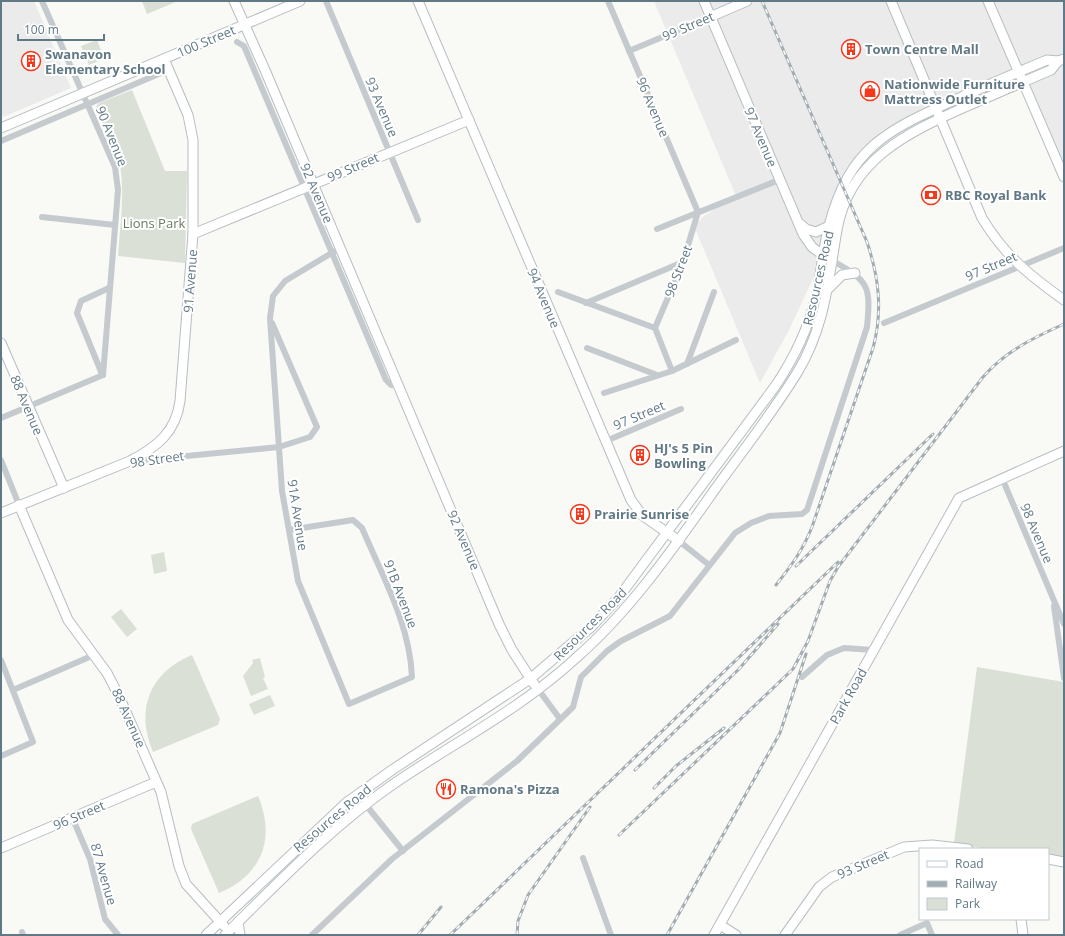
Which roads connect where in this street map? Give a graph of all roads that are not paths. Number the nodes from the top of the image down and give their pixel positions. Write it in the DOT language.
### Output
graph roads {
  1 [pos="42,1"];
  2 [pos="234,1"];
  3 [pos="300,1"];
  4 [pos="326,1"];
  5 [pos="418,1"];
  6 [pos="608,1"];
  7 [pos="704,1"];
  8 [pos="747,1"];
  9 [pos="891,1"];
  10 [pos="988,1"];
  11 [pos="710,17"];
  12 [pos="246,25"];
  13 [pos="237,42"];
  14 [pos="629,50"];
  15 [pos="164,59"];
  16 [pos="1061,60"];
  17 [pos="168,70"];
  18 [pos="1018,72"];
  19 [pos="1023,82"];
  20 [pos="82,94"];
  21 [pos="87,105"];
  22 [pos="936,108"];
  23 [pos="940,118"];
  24 [pos="469,120"];
  25 [pos="1,127"];
  26 [pos="1,141"];
  27 [pos="389,153"];
  28 [pos="1061,160"];
  29 [pos="1064,177"];
  30 [pos="779,180"];
  31 [pos="314,184"];
  32 [pos="304,188"];
  33 [pos="698,212"];
  34 [pos="42,217"];
  35 [pos="418,220"];
  36 [pos="798,222"];
  37 [pos="115,225"];
  38 [pos="829,226"];
  39 [pos="657,229"];
  40 [pos="193,234"];
  41 [pos="1064,248"];
  42 [pos="336,250"];
  43 [pos="823,256"];
  44 [pos="833,261"];
  45 [pos="683,262"];
  46 [pos="1019,266"];
  47 [pos="855,273"];
  48 [pos="108,288"];
  49 [pos="828,289"];
  50 [pos="558,292"];
  51 [pos="714,292"];
  52 [pos="1064,300"];
  53 [pos="586,303"];
  54 [pos="270,318"];
  55 [pos="884,323"];
  56 [pos="655,328"];
  57 [pos="736,340"];
  58 [pos="1,342"];
  59 [pos="587,348"];
  60 [pos="687,364"];
  61 [pos="672,371"];
  62 [pos="103,375"];
  63 [pos="657,375"];
  64 [pos="604,393"];
  65 [pos="27,407"];
  66 [pos="681,409"];
  67 [pos="1,418"];
  68 [pos="606,441"];
  69 [pos="279,447"];
  70 [pos="1064,451"];
  71 [pos="1,460"];
  72 [pos="130,462"];
  73 [pos="1002,478"];
  74 [pos="64,488"];
  75 [pos="20,505"];
  76 [pos="1,513"];
  77 [pos="288,530"];
  78 [pos="666,533"];
  79 [pos="679,541"];
  80 [pos="710,565"];
  81 [pos="1052,596"];
  82 [pos="1064,624"];
  83 [pos="873,650"];
  84 [pos="94,655"];
  85 [pos="1,660"];
  86 [pos="802,677"];
  87 [pos="1064,678"];
  88 [pos="530,679"];
  89 [pos="538,689"];
  90 [pos="14,690"];
  91 [pos="350,704"];
  92 [pos="560,719"];
  93 [pos="1,756"];
  94 [pos="156,782"];
  95 [pos="366,805"];
  96 [pos="72,818"];
  97 [pos="1,848"];
  98 [pos="959,848"];
  99 [pos="403,851"];
  100 [pos="583,858"];
  101 [pos="1049,859"];
  102 [pos="1064,862"];
  103 [pos="1021,920"];
  104 [pos="220,922"];
  105 [pos="238,922"];
  106 [pos="720,925"];
  107 [pos="229,934"];
  108 [pos="118,935"];
  109 [pos="206,935"];
  110 [pos="240,935"];
  111 [pos="312,935"];
  112 [pos="611,935"];
  113 [pos="714,935"];
  114 [pos="736,935"];
  115 [pos="785,935"];
  116 [pos="900,935"];
  117 [pos="932,935"];
  118 [pos="1023,935"];
  1 -- 20 [label="street, 90 Avenue"];
  2 -- 12 [label="street, 92 Avenue"];
  3 -- 12 [label="street, 100 Street"];
  4 -- 27 [label="street, 93 Avenue"];
  5 -- 24 [label="street, 94 Avenue"];
  6 -- 14 [label="street, 96 Avenue"];
  7 -- 11 [label="street, 97 Avenue"];
  8 -- 11 [label="street, 99 Street"];
  9 -- 22 [label="street"];
  10 -- 18 [label="street"];
  11 -- 14 [label="street, 99 Street"];
  11 -- 30 [label="street, 97 Avenue"];
  12 -- 15 [label="street, 100 Street"];
  12 -- 31 [label="street, 92 Avenue"];
  13 -- 32 [label="street, 92 Avenue"];
  14 -- 33 [label="street, 96 Avenue"];
  15 -- 17 [label="street, 91 Avenue"];
  15 -- 20 [label="street, 100 Street"];
  16 -- 18 [label="street"];
  16 -- 19 [label="street"];
  17 -- 21 [label="street, 100 Street"];
  17 -- 40 [label="street, 91 Avenue"];
  18 -- 19 [label="street"];
  18 -- 22 [label="street"];
  19 -- 23 [label="street"];
  19 -- 28 [label="street"];
  20 -- 21 [label="street, 90 Avenue"];
  20 -- 25 [label="street, 100 Street"];
  21 -- 26 [label="street, 100 Street"];
  21 -- 37 [label="street, 90 Avenue"];
  22 -- 23 [label="street"];
  22 -- 38 [label="street, Resources Road"];
  23 -- 44 [label="street, Resources Road"];
  23 -- 46 [label="street"];
  24 -- 27 [label="street, 99 Street"];
  24 -- 68 [label="street, 94 Avenue"];
  27 -- 31 [label="street, 99 Street"];
  27 -- 35 [label="street, 93 Avenue"];
  28 -- 29 [label="street"];
  30 -- 33 [label="street"];
  30 -- 36 [label="street, 97 Avenue"];
  31 -- 32 [label="street, 99 Street"];
  31 -- 42 [label="street, 92 Avenue"];
  32 -- 40 [label="street, 99 Street"];
  32 -- 42 [label="street, 92 Avenue"];
  33 -- 39 [label="street"];
  33 -- 45 [label="street, 98 Street"];
  34 -- 37 [label="street"];
  36 -- 38 [label="street"];
  36 -- 43 [label="street, 97 Avenue"];
  37 -- 48 [label="street, 90 Avenue"];
  38 -- 43 [label="street, Resources Road"];
  40 -- 72 [label="street, 91 Avenue"];
  41 -- 46 [label="street, 97 Street"];
  42 -- 54 [label="street, 91A Avenue"];
  42 -- 88 [label="street, 92 Avenue"];
  43 -- 44 [label="street, 97 Avenue"];
  43 -- 78 [label="street, Resources Road"];
  44 -- 47 [label="street"];
  44 -- 49 [label="street, Resources Road"];
  45 -- 53 [label="street"];
  45 -- 56 [label="street, 98 Street"];
  46 -- 52 [label="street"];
  46 -- 55 [label="street, 97 Street"];
  47 -- 49 [label="street"];
  47 -- 80 [label="street"];
  48 -- 62 [label="street, 90 Avenue"];
  48 -- 62 [label="street"];
  49 -- 79 [label="street, Resources Road"];
  50 -- 53 [label="street"];
  51 -- 60 [label="street"];
  53 -- 56 [label="street"];
  54 -- 69 [label="street, 91A Avenue"];
  54 -- 69 [label="street, 98 Street"];
  56 -- 61 [label="street"];
  57 -- 60 [label="street"];
  58 -- 65 [label="street, 88 Avenue"];
  59 -- 63 [label="street"];
  60 -- 61 [label="street"];
  61 -- 63 [label="street"];
  62 -- 65 [label="street"];
  63 -- 64 [label="street"];
  65 -- 67 [label="street"];
  65 -- 74 [label="street, 88 Avenue"];
  66 -- 68 [label="street, 97 Street"];
  68 -- 78 [label="street, 94 Avenue"];
  69 -- 72 [label="street, 98 Street"];
  69 -- 77 [label="street, 91A Avenue"];
  70 -- 73 [label="street"];
  71 -- 75 [label="street"];
  72 -- 74 [label="street, 98 Street"];
  73 -- 81 [label="street, 98 Avenue"];
  73 -- 83 [label="street, Park Road"];
  74 -- 75 [label="street, 98 Street"];
  75 -- 76 [label="street, 98 Street"];
  75 -- 84 [label="street, 88 Avenue"];
  77 -- 91 [label="street, 91A Avenue"];
  77 -- 91 [label="street, 91B Avenue"];
  78 -- 79 [label="street, 94 Avenue"];
  78 -- 88 [label="street, Resources Road"];
  79 -- 80 [label="street, 94 Avenue"];
  79 -- 89 [label="street, Resources Road"];
  80 -- 92 [label="street"];
  81 -- 82 [label="street, 98 Avenue"];
  81 -- 87 [label="street, 98 Avenue"];
  83 -- 86 [label="street"];
  83 -- 106 [label="street, Park Road"];
  84 -- 90 [label="street"];
  84 -- 94 [label="street, 88 Avenue"];
  85 -- 90 [label="street"];
  88 -- 89 [label="street, 92 Avenue"];
  88 -- 104 [label="street, Resources Road"];
  89 -- 92 [label="street"];
  89 -- 95 [label="street, Resources Road"];
  90 -- 93 [label="street"];
  92 -- 99 [label="street"];
  94 -- 96 [label="street, 96 Street"];
  94 -- 104 [label="street, 88 Avenue"];
  95 -- 99 [label="street"];
  95 -- 105 [label="street, Resources Road"];
  96 -- 97 [label="street, 96 Street"];
  96 -- 108 [label="street, 87 Avenue"];
  98 -- 115 [label="street, 93 Street"];
  99 -- 111 [label="street"];
  100 -- 112 [label="street"];
  101 -- 102 [label="street"];
  103 -- 118 [label="street"];
  104 -- 107 [label="street, 88 Avenue"];
  104 -- 109 [label="street, Resources Road"];
  105 -- 107 [label="street, Resources Road"];
  105 -- 110 [label="street"];
  106 -- 113 [label="street, Park Road"];
  106 -- 114 [label="street"];
  116 -- 117 [label="street"];
}
